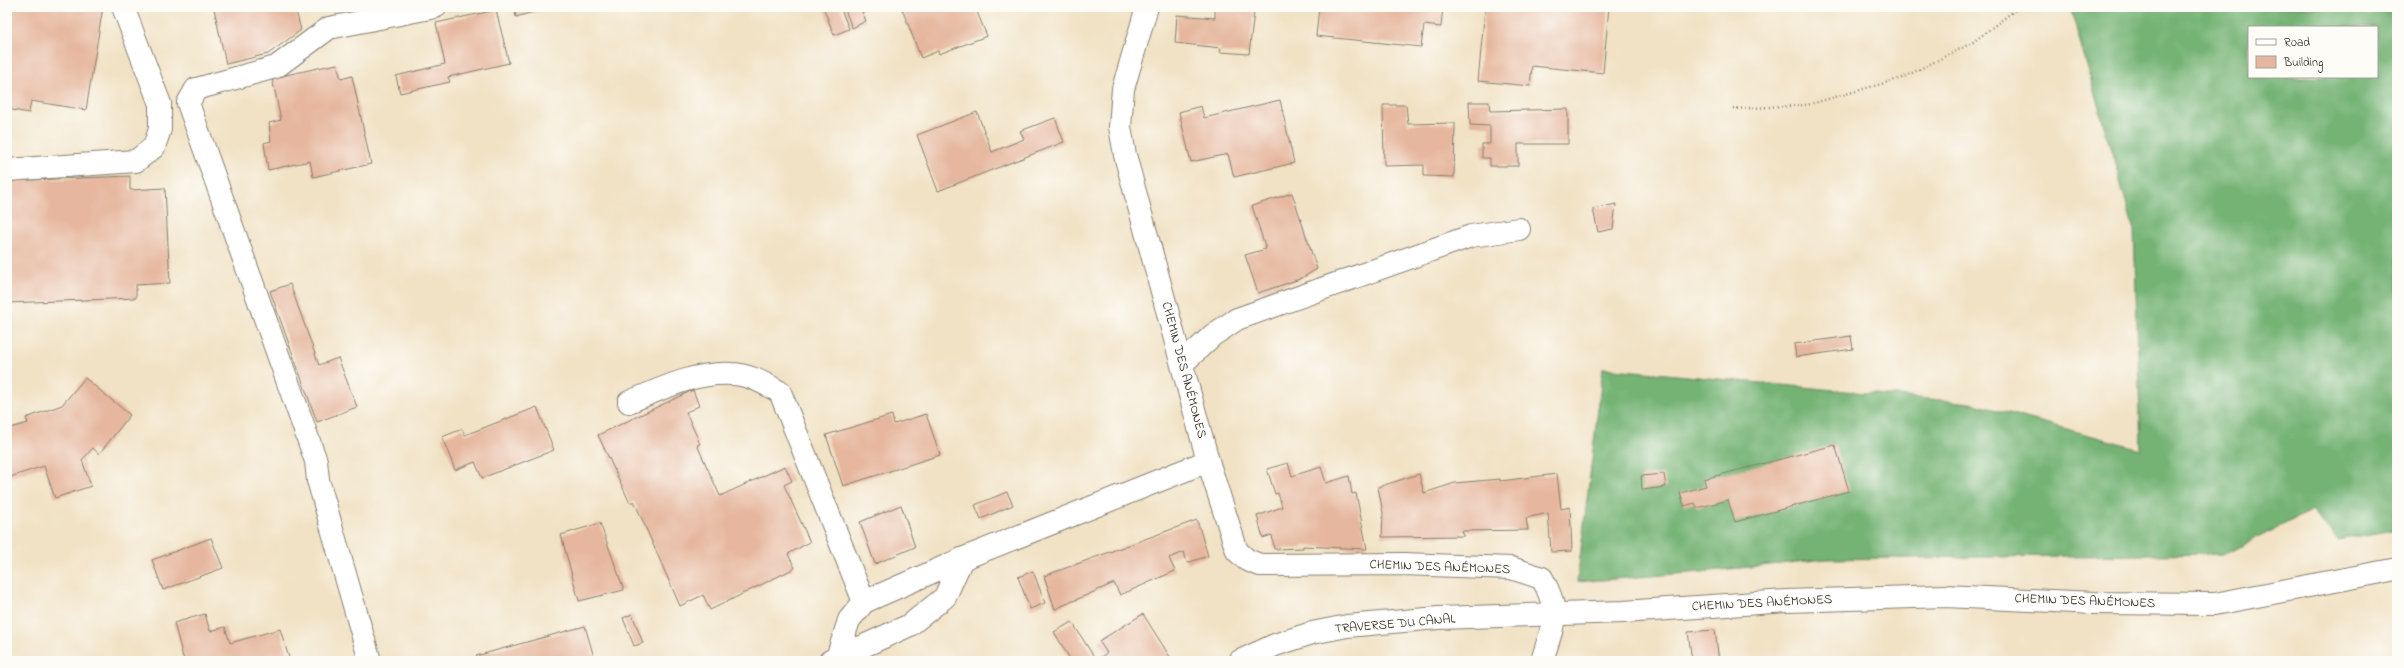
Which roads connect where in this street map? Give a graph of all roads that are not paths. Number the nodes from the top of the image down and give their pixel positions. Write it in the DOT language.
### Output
graph roads {
  1 [pos="123,7"];
  2 [pos="435,7"];
  3 [pos="1146,7"];
  4 [pos="7,170"];
  5 [pos="1519,229"];
  6 [pos="1183,363"];
  7 [pos="629,402"];
  8 [pos="1208,461"];
  9 [pos="962,559"];
  10 [pos="2397,569"];
  11 [pos="864,602"];
  12 [pos="1555,613"];
  13 [pos="834,660"];
  14 [pos="370,661"];
  15 [pos="1240,661"];
  16 [pos="1542,661"];
  1 -- 4 [label="street"];
  2 -- 14 [label="street"];
  3 -- 6 [label="street, CHEMIN DES ANÉMONES"];
  5 -- 6 [label="street"];
  6 -- 8 [label="street, CHEMIN DES ANÉMONES"];
  7 -- 11 [label="street"];
  8 -- 9 [label="street"];
  8 -- 12 [label="street, CHEMIN DES ANÉMONES"];
  9 -- 11 [label="street"];
  9 -- 13 [label="street"];
  10 -- 12 [label="street, CHEMIN DES ANÉMONES"];
  11 -- 13 [label="street"];
  12 -- 15 [label="street, TRAVERSE DU CANAL"];
  12 -- 16 [label="street"];
}
